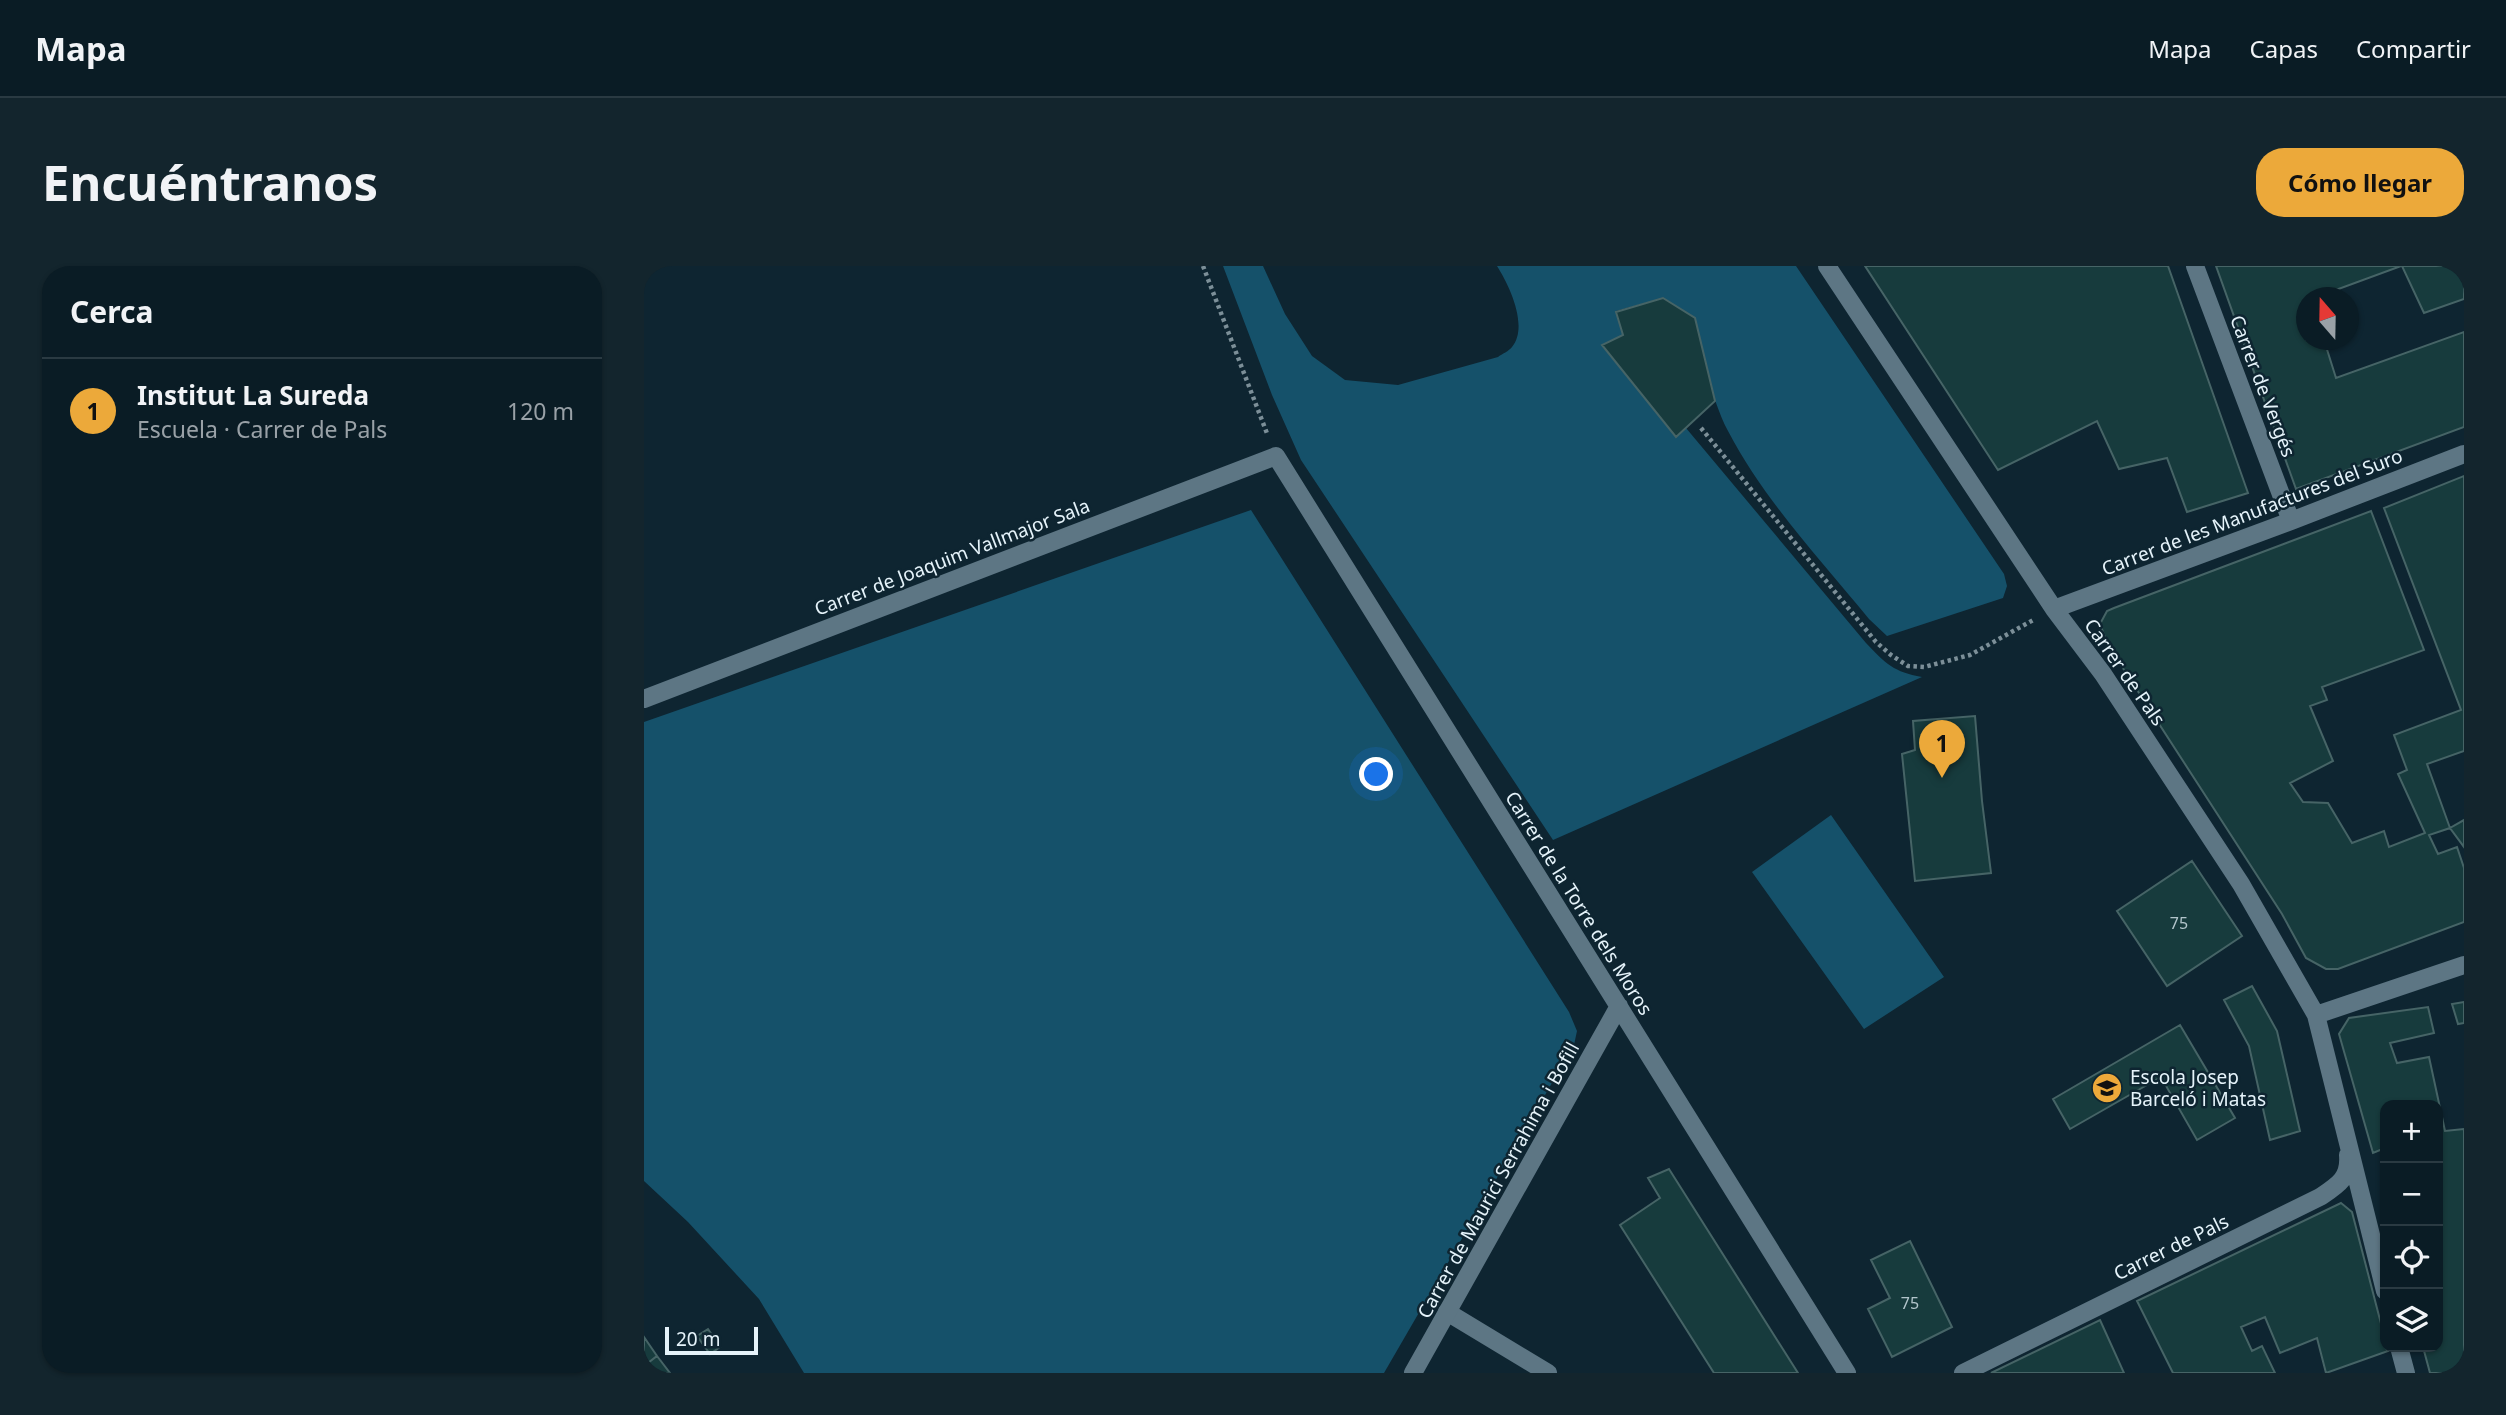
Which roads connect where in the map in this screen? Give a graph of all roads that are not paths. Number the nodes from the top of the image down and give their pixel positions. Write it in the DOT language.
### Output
graph roads {
  1 [pos="1827,266"];
  2 [pos="2195,266"];
  3 [pos="2464,454"];
  4 [pos="1276,456"];
  5 [pos="2291,521"];
  6 [pos="2054,609"];
  7 [pos="644,699"];
  8 [pos="2464,965"];
  9 [pos="1619,1006"];
  10 [pos="2316,1015"];
  11 [pos="2345,1124"];
  12 [pos="2385,1289"];
  13 [pos="1447,1312"];
  14 [pos="2400,1352"];
  15 [pos="1413,1373"];
  16 [pos="1548,1373"];
  17 [pos="1847,1373"];
  18 [pos="1964,1373"];
  19 [pos="2406,1373"];
  1 -- 6 [label="street, Carrer de Pals"];
  2 -- 5 [label="street, Carrer de Vergés"];
  3 -- 5 [label="street, Carrer de les Manufactures del Suro"];
  4 -- 7 [label="street, Carrer de Joaquim Vallmajor Sala"];
  4 -- 9 [label="street, Carrer de la Torre dels Moros"];
  5 -- 6 [label="street, Carrer de les Manufactures del Suro"];
  6 -- 10 [label="street, Carrer de Pals"];
  8 -- 10 [label="street"];
  9 -- 13 [label="street, Carrer de Maurici Serrahima i Bofill"];
  9 -- 17 [label="street, Carrer de la Torre dels Moros"];
  10 -- 11 [label="street, Carrer de Pals"];
  11 -- 12 [label="street, Carrer de Pals"];
  11 -- 18 [label="street, Carrer de Pals"];
  13 -- 15 [label="street, Carrer de Maurici Serrahima i Bofill"];
  13 -- 16 [label="street"];
  14 -- 19 [label="street"];
}
